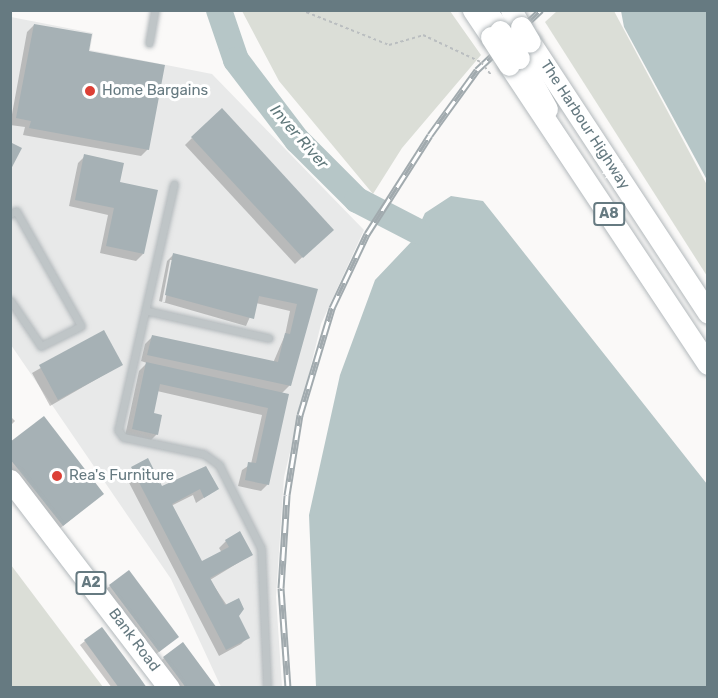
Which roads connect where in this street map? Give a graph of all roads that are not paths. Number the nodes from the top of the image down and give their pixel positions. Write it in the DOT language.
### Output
graph roads {
  1 [pos="155,10"];
  2 [pos="473,10"];
  3 [pos="486,10"];
  4 [pos="496,34"];
  5 [pos="518,35"];
  6 [pos="149,44"];
  7 [pos="174,184"];
  8 [pos="10,214"];
  9 [pos="10,300"];
  10 [pos="148,311"];
  11 [pos="708,313"];
  12 [pos="269,338"];
  13 [pos="708,364"];
  14 [pos="10,480"];
  15 [pos="169,687"];
  16 [pos="267,687"];
  1 -- 6 [label="lane"];
  2 -- 4 [label="main road, A8"];
  3 -- 4 [label="main road"];
  4 -- 5 [label="main road, A8, bridge"];
  5 -- 11 [label="main road, The Harbour Highway / A8"];
  5 -- 13 [label="main road, A8"];
  7 -- 10 [label="lane"];
  8 -- 9 [label="lane"];
  10 -- 12 [label="lane"];
  10 -- 16 [label="lane"];
  14 -- 15 [label="main road, Bank Road / A2"];
}
